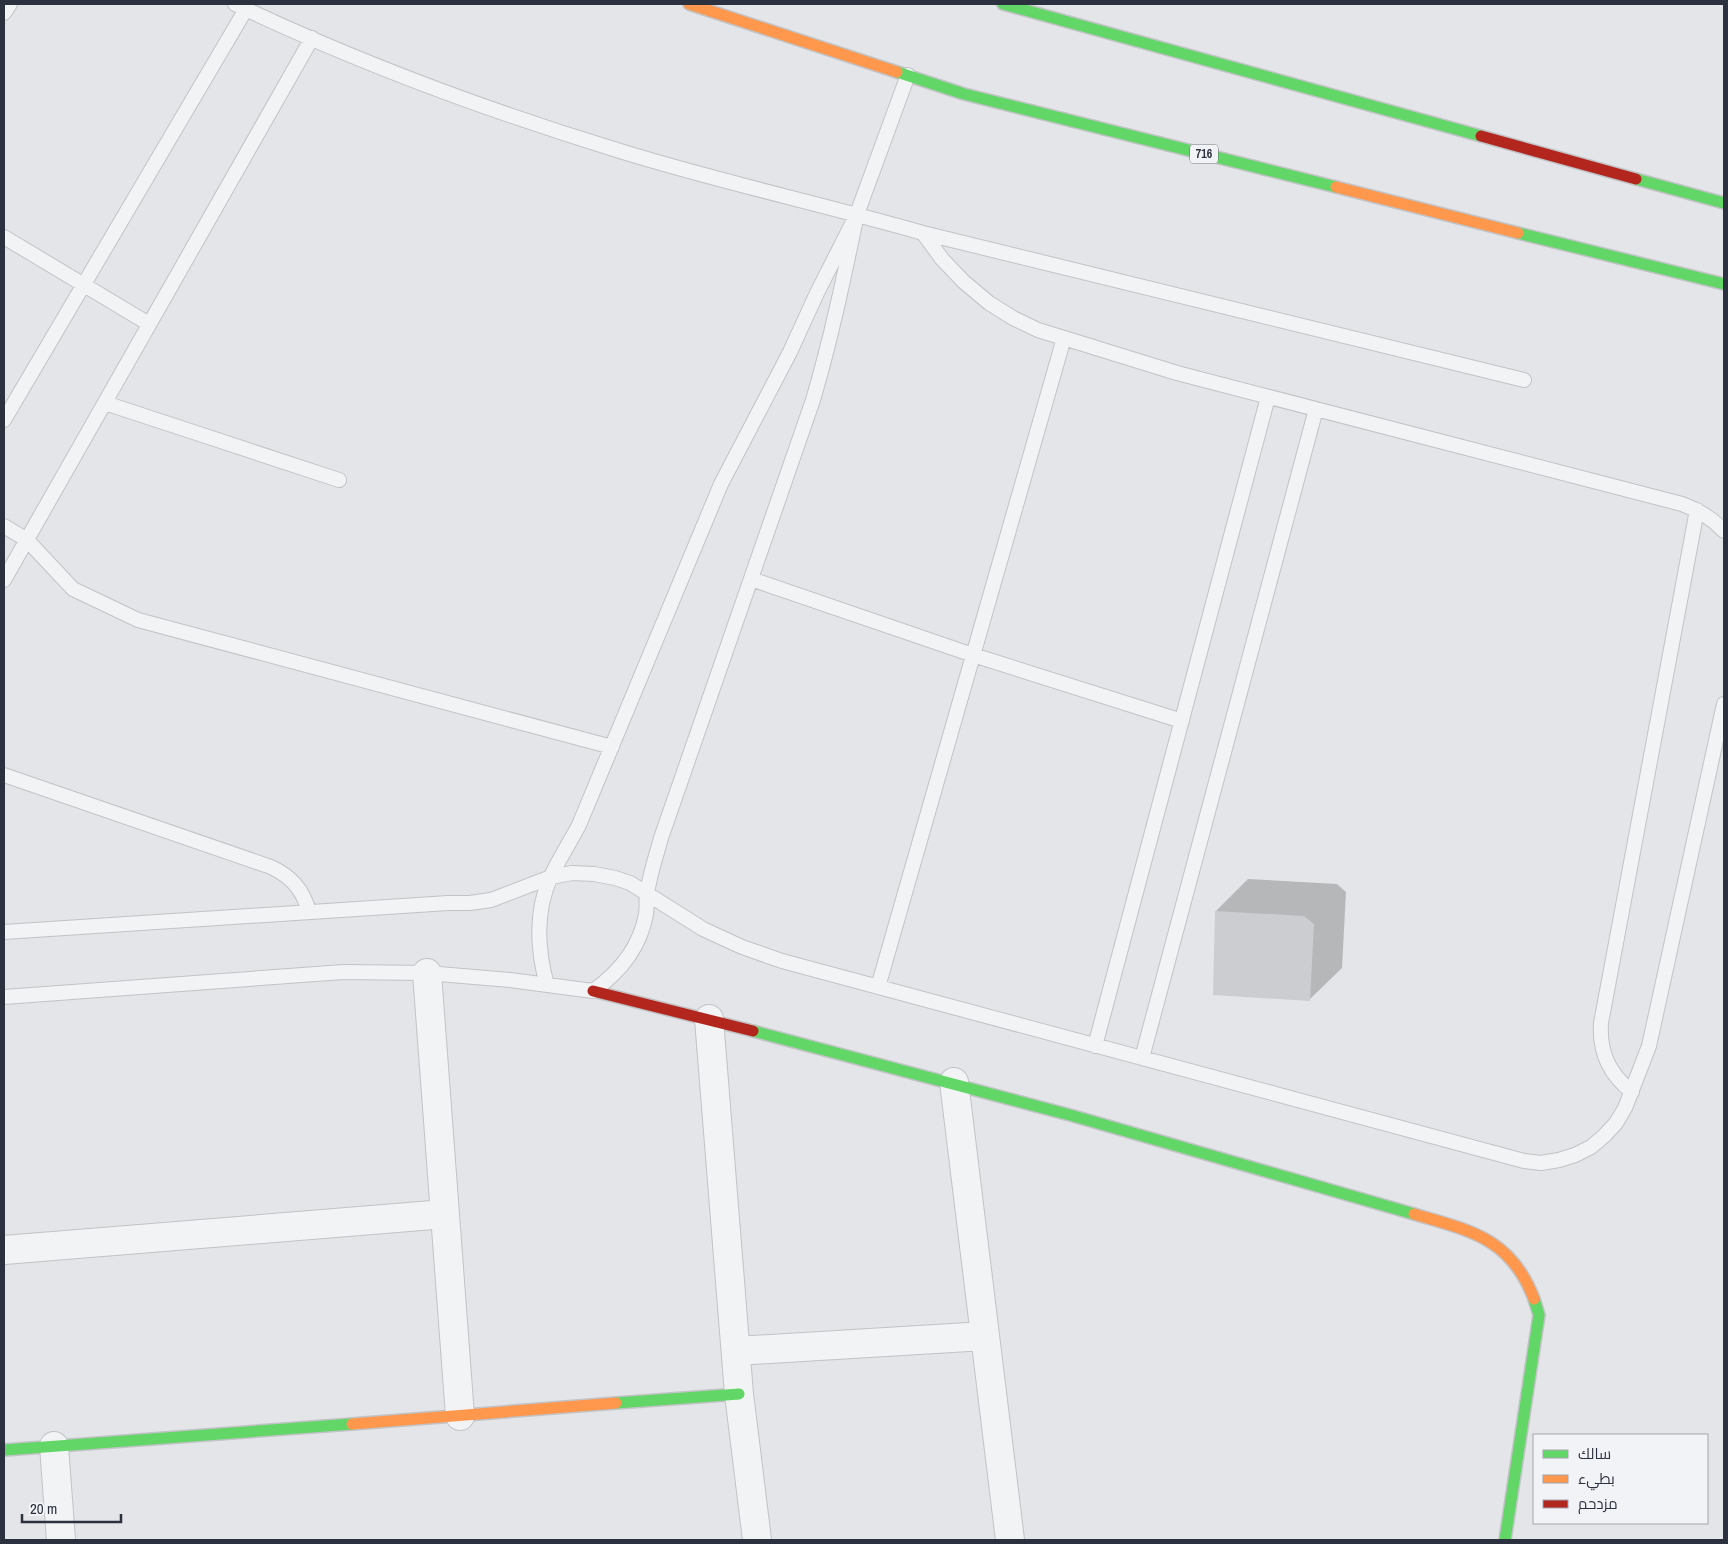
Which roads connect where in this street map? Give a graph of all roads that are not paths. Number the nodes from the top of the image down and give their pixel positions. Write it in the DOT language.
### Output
graph roads {
  1 [pos="10,4"];
  2 [pos="689,4"];
  3 [pos="1003,4"];
  4 [pos="241,6"];
  5 [pos="4,13"];
  6 [pos="312,38"];
  7 [pos="908,75"];
  8 [pos="1724,203"];
  9 [pos="857,214"];
  10 [pos="923,233"];
  11 [pos="4,237"];
  12 [pos="1724,284"];
  13 [pos="84,285"];
  14 [pos="150,324"];
  15 [pos="1064,338"];
  16 [pos="1524,380"];
  17 [pos="1268,397"];
  18 [pos="105,402"];
  19 [pos="1316,409"];
  20 [pos="4,420"];
  21 [pos="338,480"];
  22 [pos="1697,510"];
  23 [pos="4,526"];
  24 [pos="1724,531"];
  25 [pos="27,540"];
  26 [pos="751,579"];
  27 [pos="4,580"];
  28 [pos="973,655"];
  29 [pos="1724,704"];
  30 [pos="1182,721"];
  31 [pos="612,747"];
  32 [pos="4,776"];
  33 [pos="551,876"];
  34 [pos="647,894"];
  35 [pos="309,912"];
  36 [pos="4,932"];
  37 [pos="427,974"];
  38 [pos="547,986"];
  39 [pos="878,987"];
  40 [pos="593,992"];
  41 [pos="4,997"];
  42 [pos="709,1019"];
  43 [pos="1095,1046"];
  44 [pos="1142,1058"];
  45 [pos="954,1082"];
  46 [pos="1632,1092"];
  47 [pos="445,1214"];
  48 [pos="4,1250"];
  49 [pos="985,1336"];
  50 [pos="736,1351"];
  51 [pos="740,1394"];
  52 [pos="460,1416"];
  53 [pos="54,1446"];
  54 [pos="4,1450"];
  55 [pos="61,1540"];
  56 [pos="757,1540"];
  57 [pos="1010,1540"];
  58 [pos="1505,1540"];
  1 -- 5 [label="lane"];
  2 -- 7 [label="street, 716"];
  3 -- 8 [label="street"];
  4 -- 6 [label="lane"];
  4 -- 13 [label="lane"];
  6 -- 9 [label="lane"];
  6 -- 14 [label="lane"];
  7 -- 9 [label="lane"];
  7 -- 12 [label="street, 716"];
  9 -- 10 [label="lane"];
  9 -- 26 [label="lane"];
  9 -- 31 [label="lane"];
  10 -- 15 [label="lane"];
  10 -- 16 [label="lane"];
  11 -- 13 [label="lane"];
  13 -- 14 [label="lane"];
  13 -- 20 [label="lane"];
  14 -- 18 [label="lane"];
  15 -- 17 [label="lane"];
  15 -- 28 [label="lane"];
  17 -- 19 [label="lane"];
  17 -- 30 [label="lane"];
  18 -- 21 [label="lane"];
  18 -- 25 [label="lane"];
  19 -- 22 [label="lane"];
  19 -- 44 [label="lane"];
  22 -- 24 [label="lane"];
  22 -- 46 [label="lane"];
  23 -- 25 [label="lane"];
  25 -- 27 [label="lane"];
  25 -- 31 [label="lane"];
  26 -- 28 [label="lane"];
  26 -- 34 [label="lane"];
  28 -- 30 [label="lane"];
  28 -- 39 [label="lane"];
  29 -- 46 [label="lane"];
  30 -- 43 [label="lane"];
  31 -- 33 [label="lane"];
  32 -- 35 [label="lane"];
  33 -- 34 [label="lane"];
  33 -- 35 [label="lane"];
  33 -- 38 [label="lane"];
  34 -- 39 [label="lane"];
  34 -- 40 [label="lane"];
  35 -- 36 [label="lane"];
  37 -- 38 [label="lane"];
  37 -- 41 [label="lane"];
  37 -- 47 [label="street"];
  38 -- 40 [label="lane"];
  39 -- 43 [label="lane"];
  40 -- 42 [label="street"];
  42 -- 45 [label="street"];
  42 -- 50 [label="street"];
  43 -- 44 [label="lane"];
  44 -- 46 [label="lane"];
  45 -- 49 [label="street"];
  45 -- 58 [label="street"];
  47 -- 48 [label="street"];
  47 -- 52 [label="street"];
  49 -- 50 [label="street"];
  49 -- 57 [label="street"];
  50 -- 51 [label="street"];
  51 -- 52 [label="street"];
  51 -- 56 [label="street"];
  52 -- 53 [label="street"];
  53 -- 54 [label="street"];
  53 -- 55 [label="street"];
}
